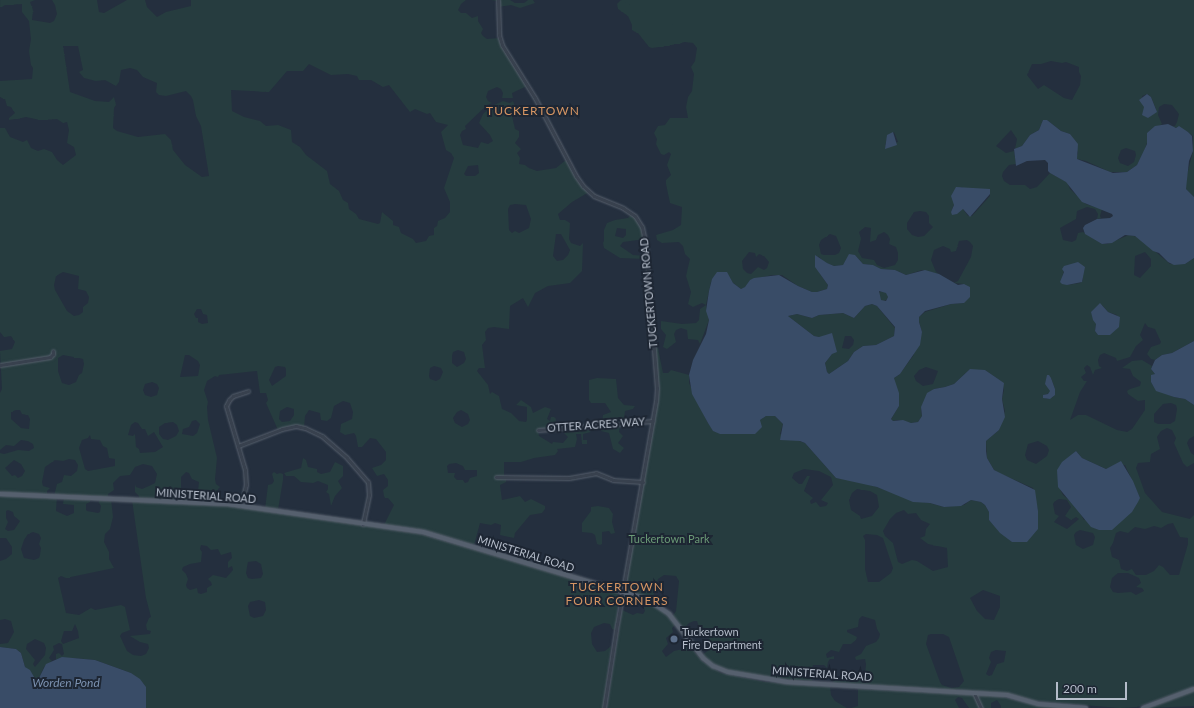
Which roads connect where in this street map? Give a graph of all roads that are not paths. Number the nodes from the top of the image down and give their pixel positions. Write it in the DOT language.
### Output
graph roads {
  1 [pos="498,0"];
  2 [pos="53,351"];
  3 [pos="0,365"];
  4 [pos="248,391"];
  5 [pos="654,421"];
  6 [pos="538,430"];
  7 [pos="238,446"];
  8 [pos="496,478"];
  9 [pos="643,482"];
  10 [pos="0,494"];
  11 [pos="241,506"];
  12 [pos="363,524"];
  13 [pos="624,591"];
  14 [pos="1194,689"];
  15 [pos="974,693"];
  16 [pos="604,708"];
  17 [pos="981,708"];
  18 [pos="1086,708"];
  19 [pos="1143,708"];
  1 -- 5 [label="street, TUCKERTOWN ROAD"];
  2 -- 3 [label="street"];
  4 -- 7 [label="street"];
  5 -- 6 [label="street, OTTER ACRES WAY"];
  5 -- 9 [label="street, TUCKERTOWN ROAD"];
  7 -- 11 [label="street"];
  7 -- 12 [label="street"];
  8 -- 9 [label="street"];
  9 -- 13 [label="street, TUCKERTOWN ROAD"];
  10 -- 11 [label="main road, MINISTERIAL ROAD"];
  11 -- 12 [label="main road, MINISTERIAL ROAD"];
  12 -- 13 [label="main road, MINISTERIAL ROAD"];
  13 -- 15 [label="main road, MINISTERIAL ROAD"];
  13 -- 16 [label="street, TUCKERTOWN ROAD"];
  14 -- 19 [label="main road"];
  15 -- 17 [label="street"];
  15 -- 18 [label="main road, MINISTERIAL ROAD"];
}
